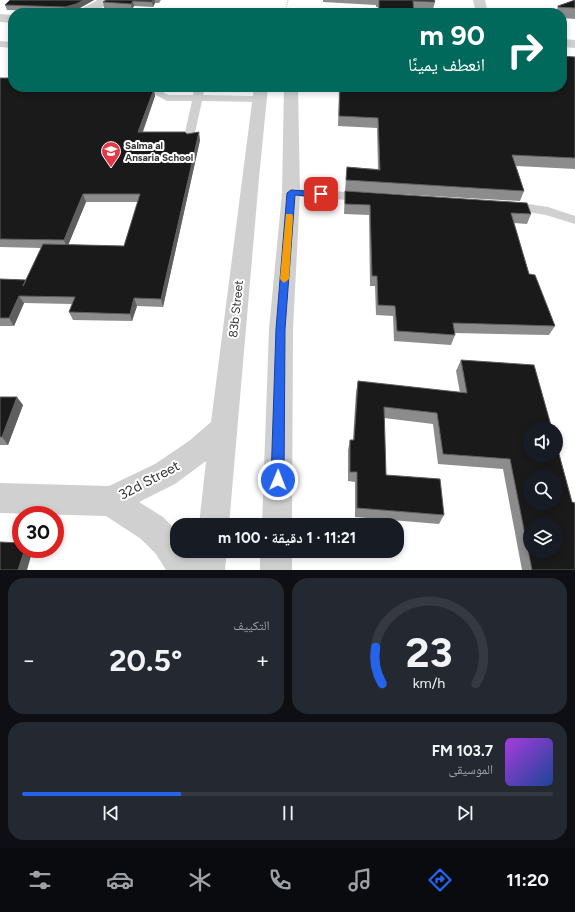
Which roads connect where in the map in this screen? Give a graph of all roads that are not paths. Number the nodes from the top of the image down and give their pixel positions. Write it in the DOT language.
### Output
graph roads {
  1 [pos="159,92"];
  2 [pos="199,92"];
  3 [pos="258,92"];
  4 [pos="291,92"];
  5 [pos="302,92"];
  6 [pos="198,98"];
  7 [pos="291,110"];
  8 [pos="189,137"];
  9 [pos="291,193"];
  10 [pos="376,198"];
  11 [pos="501,205"];
  12 [pos="575,220"];
  13 [pos="225,427"];
  14 [pos="0,498"];
  15 [pos="110,500"];
  16 [pos="215,518"];
  17 [pos="277,518"];
  18 [pos="210,558"];
  19 [pos="276,558"];
  20 [pos="185,570"];
  21 [pos="209,570"];
  22 [pos="276,570"];
  1 -- 6 [label="lane"];
  2 -- 6 [label="lane"];
  3 -- 6 [label="lane"];
  3 -- 13 [label="street, 83b Street"];
  4 -- 7 [label="street"];
  5 -- 7 [label="street"];
  6 -- 8 [label="lane"];
  7 -- 9 [label="street"];
  9 -- 10 [label="lane"];
  9 -- 17 [label="street"];
  11 -- 12 [label="lane"];
  13 -- 15 [label="street, 32d Street"];
  13 -- 16 [label="street, 83b Street"];
  14 -- 15 [label="street, 32d Street"];
  15 -- 20 [label="street, 32d Street"];
  18 -- 21 [label="street"];
  19 -- 22 [label="street"];
}
